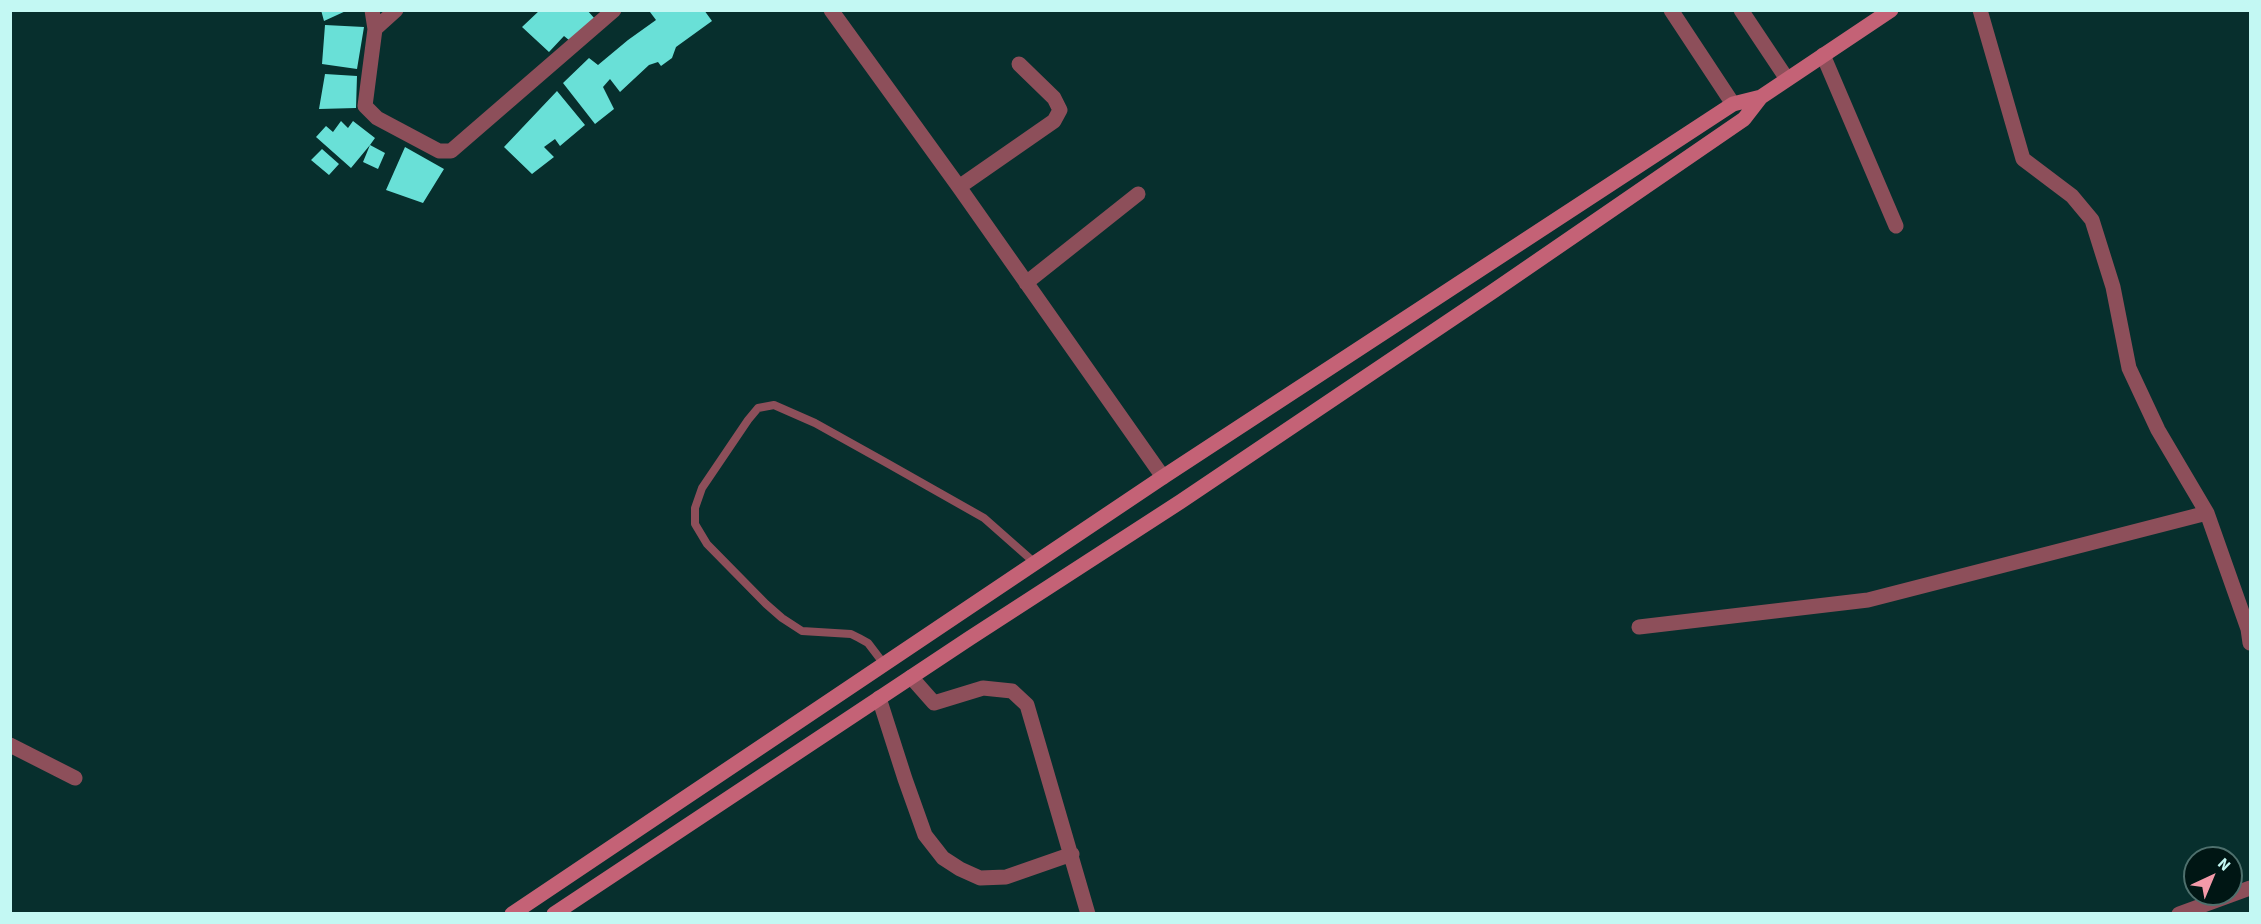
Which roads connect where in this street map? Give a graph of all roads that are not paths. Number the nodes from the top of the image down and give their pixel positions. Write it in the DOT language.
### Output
graph roads {
  1 [pos="372,10"];
  2 [pos="396,10"];
  3 [pos="614,10"];
  4 [pos="831,10"];
  5 [pos="1671,10"];
  6 [pos="1740,10"];
  7 [pos="1891,10"];
  8 [pos="1980,10"];
  9 [pos="375,29"];
  10 [pos="1824,55"];
  11 [pos="1018,64"];
  12 [pos="1787,80"];
  13 [pos="1761,97"];
  14 [pos="1733,104"];
  15 [pos="959,187"];
  16 [pos="1138,194"];
  17 [pos="1896,226"];
  18 [pos="1026,283"];
  19 [pos="1163,477"];
  20 [pos="2207,513"];
  21 [pos="1035,563"];
  22 [pos="1639,627"];
  23 [pos="2250,643"];
  24 [pos="884,664"];
  25 [pos="911,677"];
  26 [pos="879,698"];
  27 [pos="10,745"];
  28 [pos="75,777"];
  29 [pos="1072,854"];
  30 [pos="2250,888"];
  31 [pos="512,914"];
  32 [pos="554,914"];
  33 [pos="1088,914"];
  34 [pos="2179,914"];
  1 -- 9 [label="street"];
  2 -- 9 [label="street"];
  3 -- 9 [label="street"];
  4 -- 15 [label="street"];
  5 -- 14 [label="street"];
  6 -- 12 [label="street"];
  7 -- 10 [label="main road"];
  8 -- 20 [label="street"];
  10 -- 12 [label="main road"];
  10 -- 17 [label="street"];
  11 -- 15 [label="street"];
  12 -- 13 [label="main road"];
  13 -- 14 [label="main road"];
  13 -- 25 [label="main road"];
  14 -- 19 [label="main road"];
  15 -- 18 [label="street"];
  16 -- 18 [label="street"];
  18 -- 19 [label="street"];
  19 -- 21 [label="main road"];
  20 -- 22 [label="street"];
  20 -- 23 [label="street"];
  21 -- 24 [label="main road"];
  21 -- 24 [label="lane"];
  24 -- 31 [label="main road"];
  25 -- 26 [label="main road"];
  25 -- 29 [label="street"];
  26 -- 29 [label="street"];
  26 -- 32 [label="main road"];
  27 -- 28 [label="street"];
  29 -- 33 [label="street"];
  30 -- 34 [label="street"];
}
